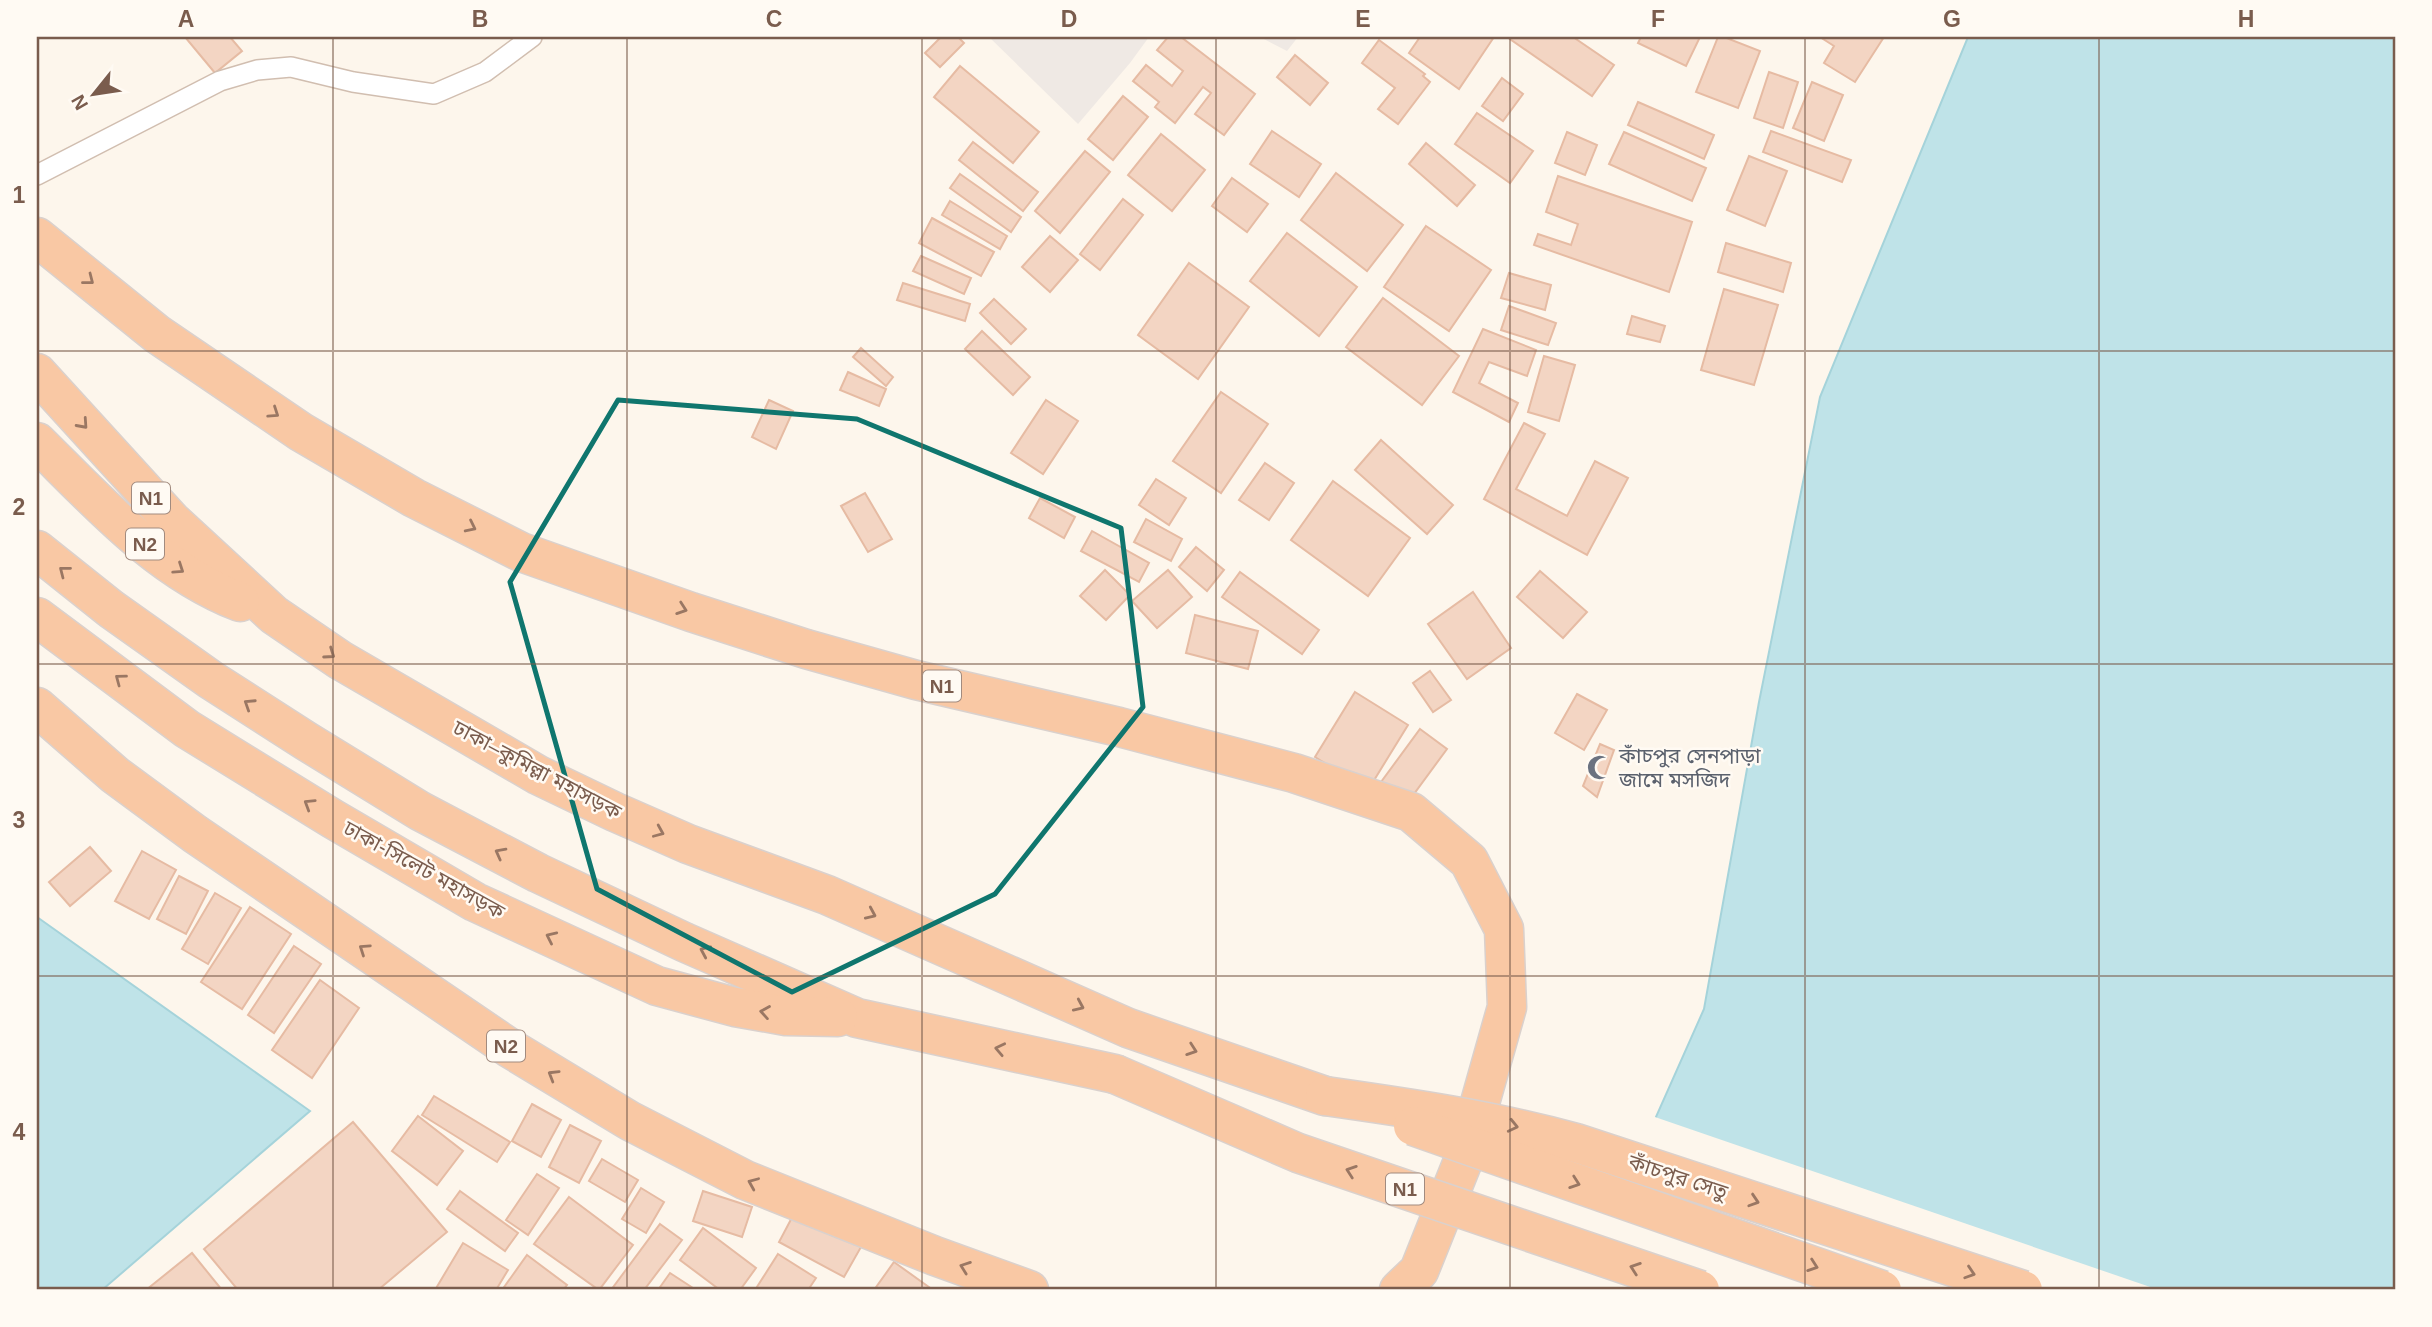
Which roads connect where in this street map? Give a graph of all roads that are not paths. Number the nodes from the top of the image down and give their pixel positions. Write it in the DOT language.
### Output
graph roads {
  1 [pos="532,37"];
  2 [pos="37,176"];
  3 [pos="37,237"];
  4 [pos="37,373"];
  5 [pos="37,442"];
  6 [pos="37,550"];
  7 [pos="274,615"];
  8 [pos="37,617"];
  9 [pos="37,707"];
  10 [pos="857,1018"];
  11 [pos="1128,1028"];
  12 [pos="1325,1096"];
  13 [pos="1029,1290"];
  14 [pos="1399,1290"];
  15 [pos="1700,1290"];
  16 [pos="1881,1290"];
  17 [pos="2023,1290"];
  1 -- 2 [label="lane"];
  3 -- 14 [label="highway, N1, one-way"];
  4 -- 7 [label="highway, ঢাকা–কুমিল্লা মহাসড়ক / N1, one-way"];
  5 -- 7 [label="highway, N2, one-way"];
  10 -- 6 [label="highway, N1, one-way"];
  7 -- 11 [label="highway, ঢাকা–কুমিল্লা মহাসড়ক / N1, one-way"];
  10 -- 8 [label="highway, ঢাকা-সিলেট মহাসড়ক, one-way"];
  13 -- 9 [label="highway, N2, one-way"];
  15 -- 10 [label="highway, N1, one-way, bridge"];
  11 -- 12 [label="highway, কাঁচপুর সেতু / N1, one-way"];
  12 -- 16 [label="highway, কাঁচপুর সেতু / N1, one-way, bridge"];
  12 -- 17 [label="highway, কাঁচপুর সেতু, one-way, bridge"];
}
